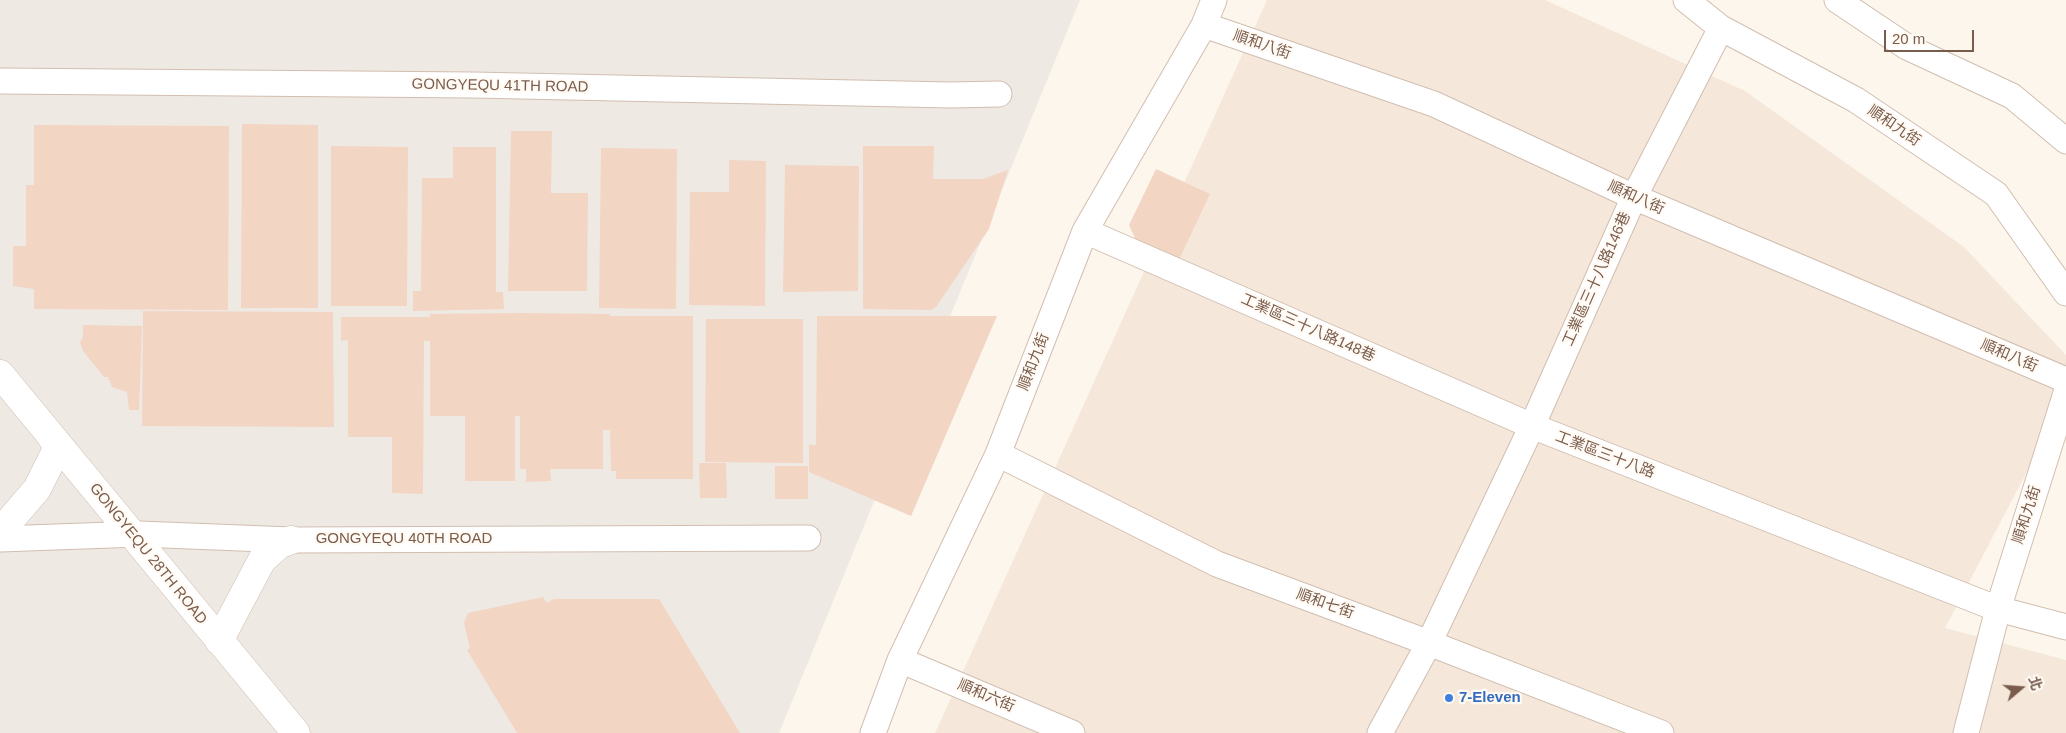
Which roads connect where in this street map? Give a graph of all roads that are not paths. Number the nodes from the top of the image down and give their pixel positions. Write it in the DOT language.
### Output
graph roads {
  1 [pos="1214,0"];
  2 [pos="1686,0"];
  3 [pos="1837,0"];
  4 [pos="1204,25"];
  5 [pos="1722,28"];
  6 [pos="0,81"];
  7 [pos="999,94"];
  8 [pos="2065,136"];
  9 [pos="1634,198"];
  10 [pos="1085,231"];
  11 [pos="2066,294"];
  12 [pos="0,374"];
  13 [pos="2066,380"];
  14 [pos="2066,392"];
  15 [pos="1532,426"];
  16 [pos="50,435"];
  17 [pos="998,454"];
  18 [pos="0,532"];
  19 [pos="133,534"];
  20 [pos="808,538"];
  21 [pos="0,539"];
  22 [pos="291,540"];
  23 [pos="1998,609"];
  24 [pos="2066,626"];
  25 [pos="219,641"];
  26 [pos="1429,643"];
  27 [pos="900,660"];
  28 [pos="296,733"];
  29 [pos="874,733"];
  30 [pos="1072,733"];
  31 [pos="1380,733"];
  32 [pos="1661,733"];
  33 [pos="1966,733"];
  1 -- 4 [label="street, 順和九街"];
  2 -- 5 [label="street, 順和九街"];
  3 -- 8 [label="street"];
  4 -- 9 [label="street, 順和八街"];
  4 -- 10 [label="street, 順和九街"];
  5 -- 9 [label="street, 工業區三十八路146巷"];
  5 -- 11 [label="street, 順和九街"];
  6 -- 7 [label="street, GONGYEQU 41TH ROAD"];
  9 -- 13 [label="street, 順和八街"];
  9 -- 15 [label="street, 工業區三十八路146巷"];
  10 -- 15 [label="street, 工業區三十八路148巷"];
  10 -- 17 [label="street, 順和九街"];
  12 -- 16 [label="street, GONGYEQU 28TH ROAD"];
  14 -- 23 [label="street, 順和九街"];
  15 -- 23 [label="street, 工業區三十八路"];
  15 -- 26 [label="street"];
  16 -- 18 [label="street"];
  16 -- 19 [label="street, GONGYEQU 28TH ROAD"];
  17 -- 26 [label="street, 順和七街"];
  17 -- 27 [label="street, 順和九街"];
  19 -- 21 [label="street, GONGYEQU 40TH ROAD"];
  19 -- 22 [label="street, GONGYEQU 40TH ROAD"];
  19 -- 25 [label="street, GONGYEQU 28TH ROAD"];
  20 -- 22 [label="street, GONGYEQU 40TH ROAD"];
  22 -- 25 [label="street"];
  23 -- 24 [label="street, 工業區三十八路"];
  23 -- 33 [label="street"];
  25 -- 28 [label="street, GONGYEQU 28TH ROAD"];
  26 -- 31 [label="street"];
  26 -- 32 [label="street, 順和七街"];
  27 -- 29 [label="street, 順和九街"];
  27 -- 30 [label="street, 順和六街"];
}
